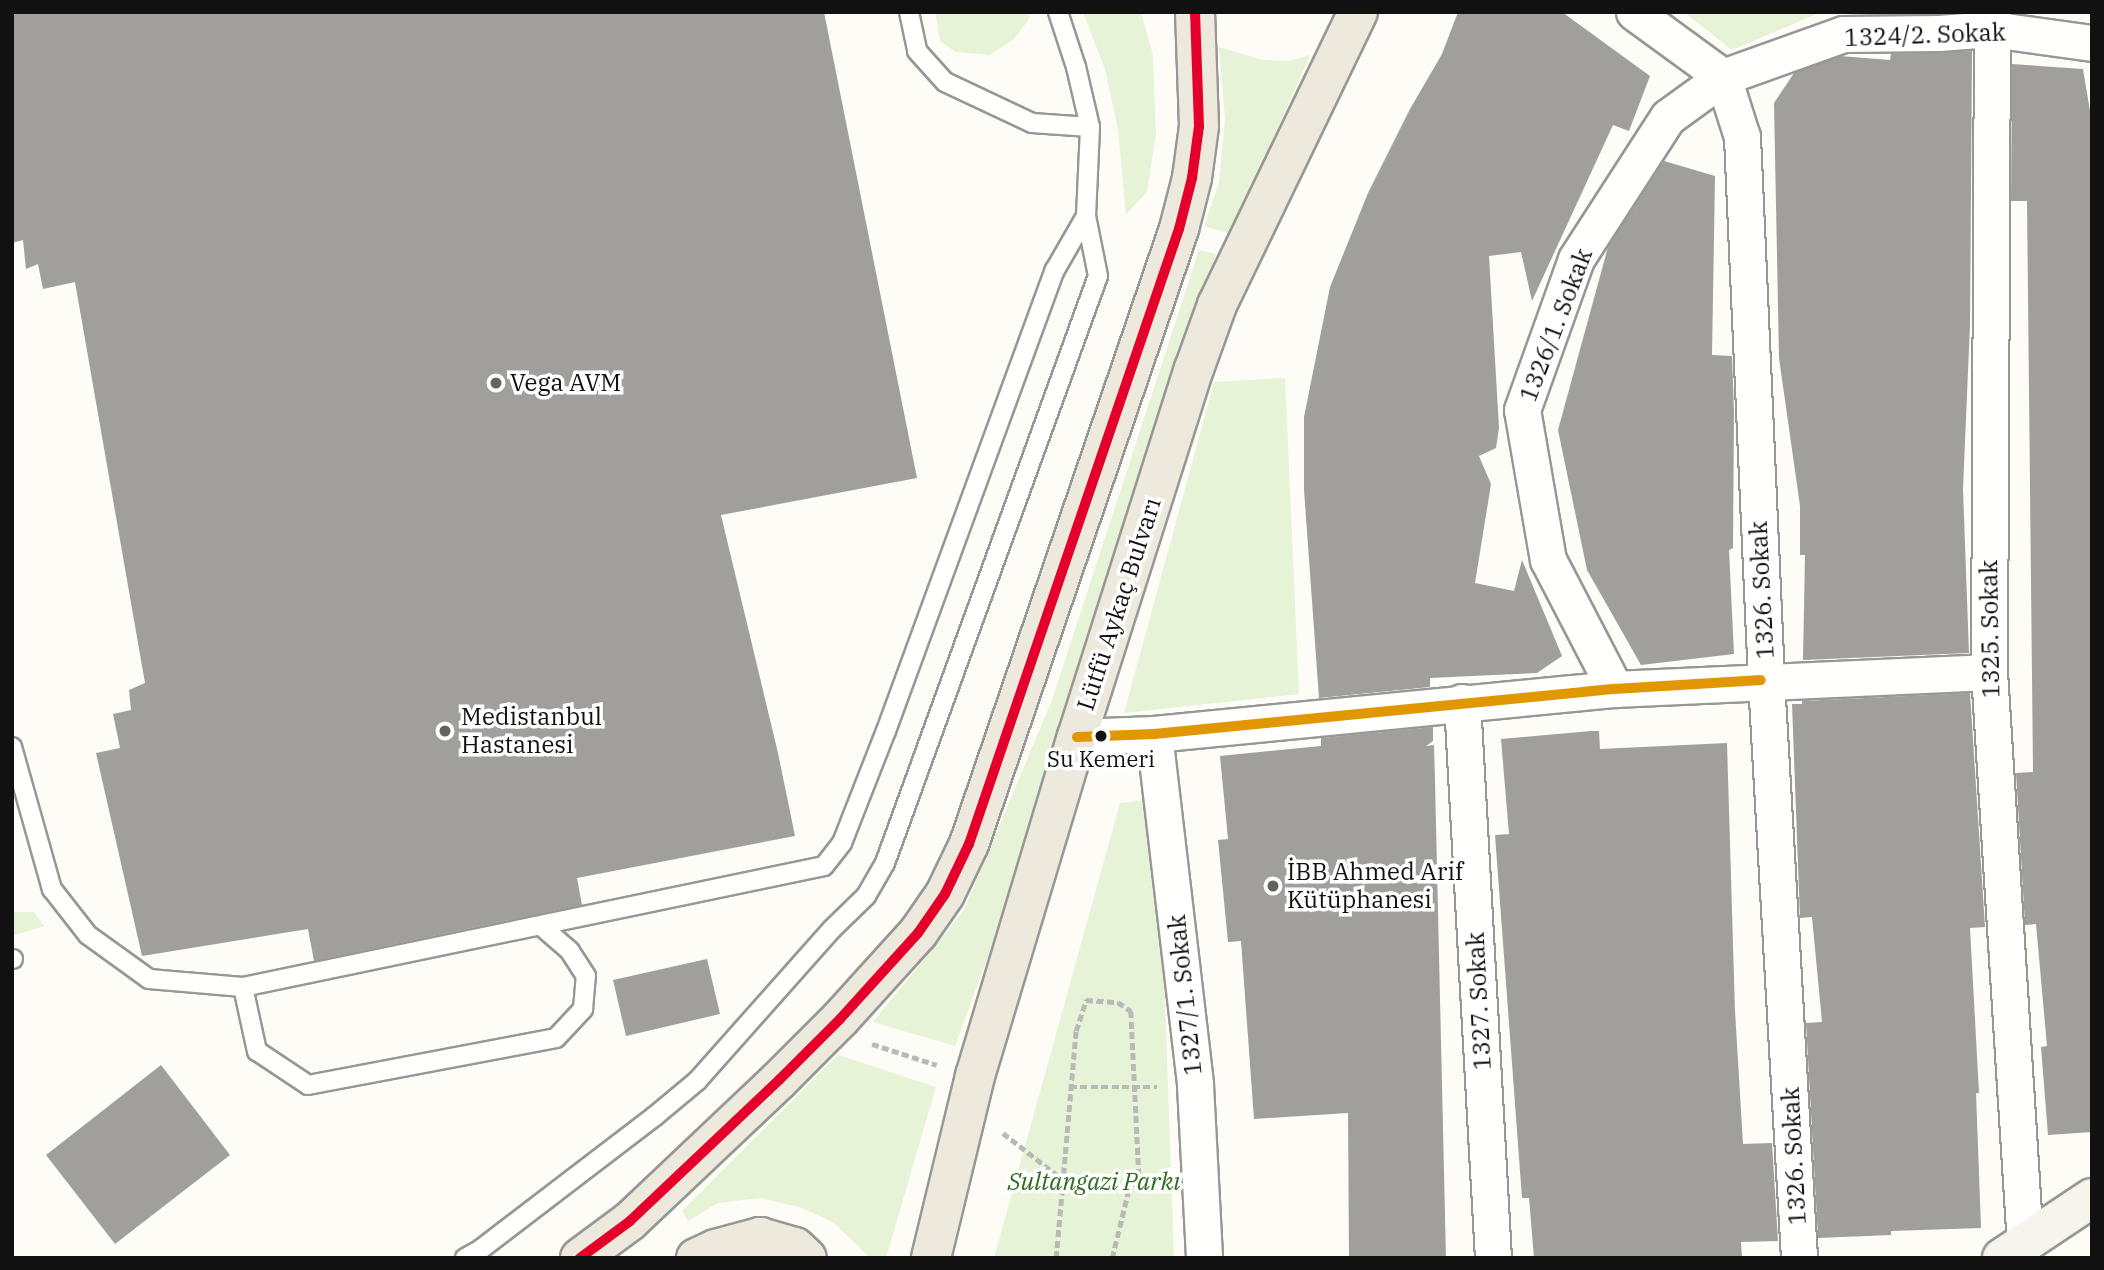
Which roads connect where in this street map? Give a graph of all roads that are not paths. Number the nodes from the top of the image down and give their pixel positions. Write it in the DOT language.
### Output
graph roads {
  1 [pos="909,12"];
  2 [pos="1058,12"];
  3 [pos="1195,12"];
  4 [pos="1357,12"];
  5 [pos="1634,12"];
  6 [pos="1991,20"];
  7 [pos="2092,43"];
  8 [pos="1723,77"];
  9 [pos="1090,127"];
  10 [pos="1086,216"];
  11 [pos="1989,672"];
  12 [pos="1766,680"];
  13 [pos="1615,690"];
  14 [pos="1462,702"];
  15 [pos="1154,734"];
  16 [pos="1077,737"];
  17 [pos="12,747"];
  18 [pos="542,927"];
  19 [pos="243,987"];
  20 [pos="2092,1198"];
  21 [pos="2013,1251"];
  22 [pos="465,1258"];
  23 [pos="580,1258"];
  24 [pos="696,1258"];
  25 [pos="807,1258"];
  26 [pos="930,1258"];
  27 [pos="1204,1258"];
  28 [pos="1493,1258"];
  29 [pos="1799,1258"];
  1 -- 9 [label="lane"];
  2 -- 9 [label="lane"];
  3 -- 23 [label="main road"];
  4 -- 16 [label="main road, Lütfü Aykaç Bulvarı"];
  5 -- 8 [label="street"];
  6 -- 7 [label="street, 1324/2. Sokak"];
  6 -- 8 [label="street, 1324/2. Sokak"];
  6 -- 11 [label="street, 1325. Sokak"];
  8 -- 12 [label="street, 1326. Sokak"];
  8 -- 13 [label="street, 1326/1. Sokak"];
  9 -- 10 [label="lane"];
  10 -- 18 [label="lane"];
  10 -- 22 [label="lane"];
  11 -- 12 [label="street"];
  11 -- 21 [label="street, 1325. Sokak"];
  12 -- 13 [label="street"];
  12 -- 29 [label="street, 1326. Sokak"];
  13 -- 14 [label="street"];
  14 -- 15 [label="street"];
  14 -- 28 [label="street, 1327. Sokak"];
  15 -- 16 [label="street"];
  15 -- 27 [label="street, 1327/1. Sokak"];
  16 -- 26 [label="main road, Lütfü Aykaç Bulvarı"];
  17 -- 19 [label="lane"];
  18 -- 19 [label="lane"];
  18 -- 19 [label="lane"];
  20 -- 21 [label="main road"];
  24 -- 25 [label="main road"];
}
